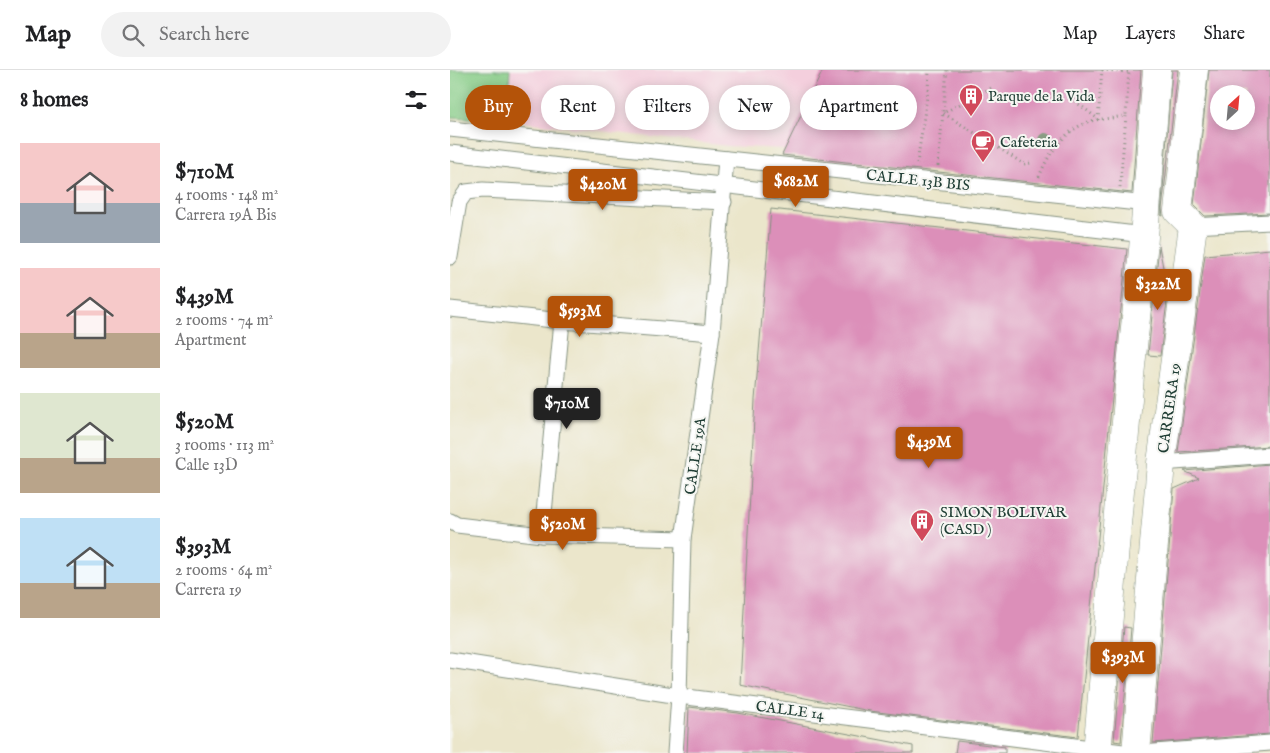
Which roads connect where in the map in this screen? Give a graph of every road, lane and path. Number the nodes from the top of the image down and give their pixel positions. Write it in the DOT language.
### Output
graph roads {
  1 [pos="929,70"];
  2 [pos="947,70"];
  3 [pos="1102,70"];
  4 [pos="1157,70"];
  5 [pos="1194,70"];
  6 [pos="1129,71"];
  7 [pos="991,88"];
  8 [pos="1071,98"];
  9 [pos="943,113"];
  10 [pos="1126,115"];
  11 [pos="1098,120"];
  12 [pos="450,129"];
  13 [pos="450,153"];
  14 [pos="726,159"];
  15 [pos="1032,163"];
  16 [pos="938,172"];
  17 [pos="915,179"];
  18 [pos="1037,183"];
  19 [pos="724,184"];
  20 [pos="1120,193"];
  21 [pos="724,202"];
  22 [pos="1147,204"];
  23 [pos="1270,222"];
  24 [pos="1193,226"];
  25 [pos="1144,235"];
  26 [pos="450,257"];
  27 [pos="450,309"];
  28 [pos="562,322"];
  29 [pos="712,333"];
  30 [pos="1270,455"];
  31 [pos="1161,463"];
  32 [pos="450,521"];
  33 [pos="542,535"];
  34 [pos="684,540"];
  35 [pos="450,660"];
  36 [pos="679,696"];
  37 [pos="1270,743"];
  38 [pos="1097,751"];
  39 [pos="675,753"];
  40 [pos="1131,753"];
  41 [pos="1136,753"];
  42 [pos="1142,753"];
  1 -- 17 [label="path"];
  2 -- 9 [label="path"];
  3 -- 6 [label="path"];
  3 -- 11 [label="path"];
  4 -- 22 [label="highway"];
  5 -- 24 [label="highway"];
  6 -- 10 [label="path"];
  7 -- 9 [label="path"];
  8 -- 11 [label="path"];
  9 -- 15 [label="path"];
  9 -- 16 [label="path"];
  10 -- 11 [label="path"];
  10 -- 20 [label="path"];
  11 -- 18 [label="path"];
  12 -- 14 [label="street, CALLE 13B BIS"];
  13 -- 19 [label="street, CALLE 13B BIS"];
  14 -- 17 [label="street, CALLE 13B BIS"];
  14 -- 19 [label="street, CALLE 19A"];
  17 -- 22 [label="street, CALLE 13B BIS"];
  19 -- 21 [label="street, CALLE 19A"];
  19 -- 25 [label="street, CALLE 13B BIS"];
  21 -- 26 [label="street"];
  21 -- 29 [label="street, CALLE 19A"];
  22 -- 25 [label="highway"];
  23 -- 24 [label="street"];
  24 -- 31 [label="highway, CARRERA 19"];
  25 -- 38 [label="highway"];
  27 -- 28 [label="street"];
  28 -- 29 [label="street"];
  28 -- 33 [label="street"];
  29 -- 34 [label="street, CALLE 19A"];
  30 -- 31 [label="street"];
  31 -- 41 [label="highway, CARRERA 19"];
  32 -- 33 [label="street"];
  33 -- 34 [label="street"];
  34 -- 36 [label="street, CALLE 19A"];
  35 -- 36 [label="street, CALLE 14"];
  36 -- 38 [label="street, CALLE 14"];
  36 -- 39 [label="street, CALLE 19A"];
  37 -- 42 [label="street"];
  38 -- 40 [label="street, CALLE 14"];
}
